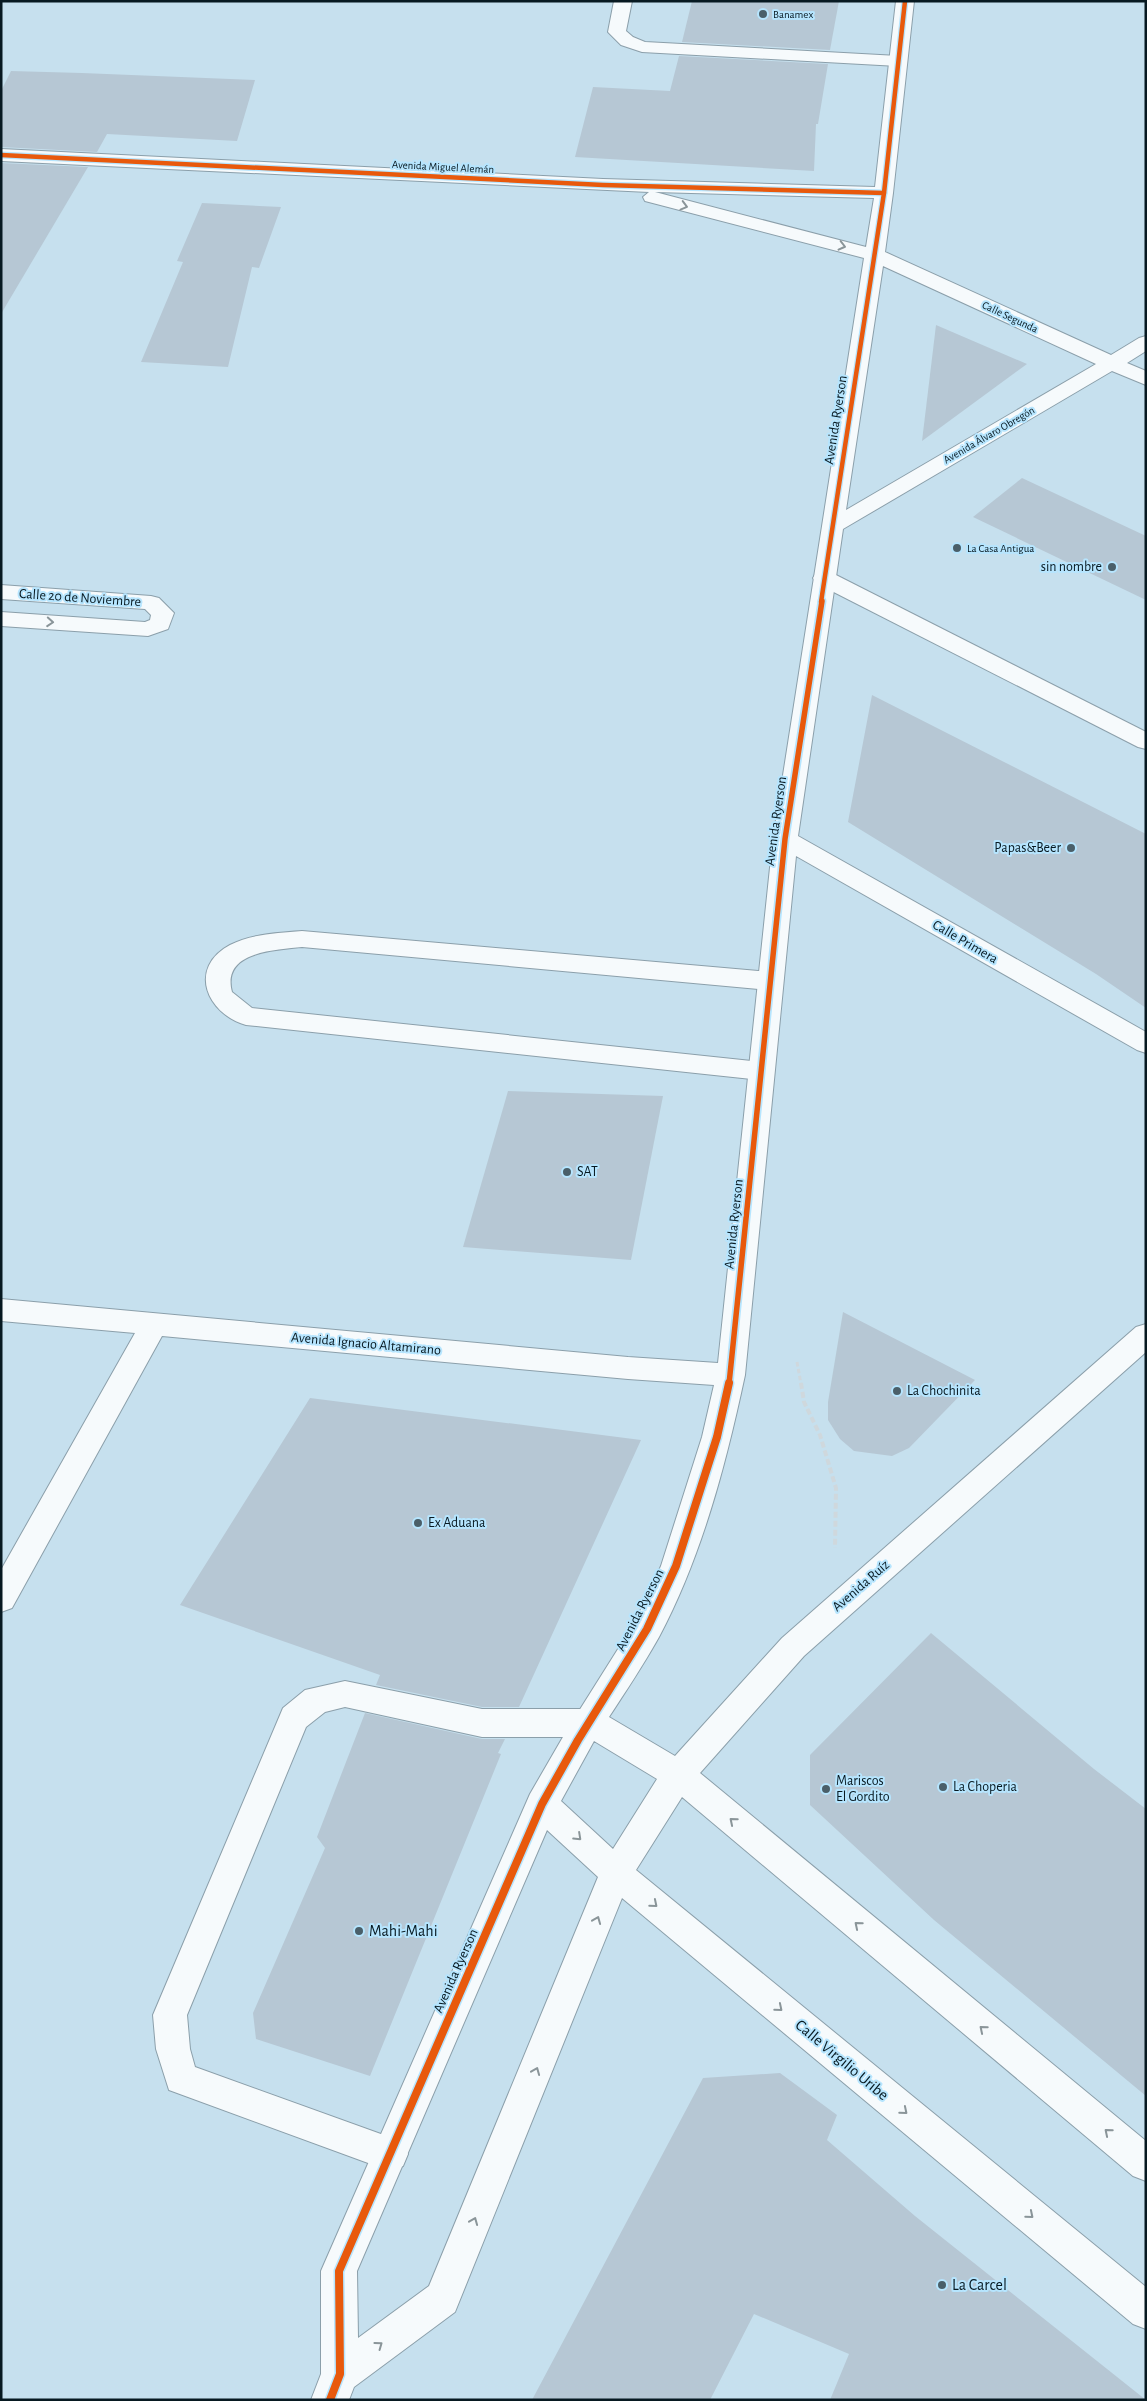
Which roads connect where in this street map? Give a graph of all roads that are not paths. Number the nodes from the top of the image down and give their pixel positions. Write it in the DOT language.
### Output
graph roads {
  1 [pos="623,1"];
  2 [pos="905,1"];
  3 [pos="898,61"];
  4 [pos="1,155"];
  5 [pos="603,185"];
  6 [pos="884,193"];
  7 [pos="875,255"];
  8 [pos="1146,342"];
  9 [pos="1112,363"];
  10 [pos="1146,379"];
  11 [pos="832,527"];
  12 [pos="824,578"];
  13 [pos="1,592"];
  14 [pos="1,619"];
  15 [pos="1146,742"];
  16 [pos="785,839"];
  17 [pos="770,981"];
  18 [pos="1146,1044"];
  19 [pos="761,1071"];
  20 [pos="1,1310"];
  21 [pos="154,1325"];
  22 [pos="1146,1335"];
  23 [pos="732,1375"];
  24 [pos="1,1598"];
  25 [pos="591,1723"];
  26 [pos="678,1775"];
  27 [pos="542,1804"];
  28 [pos="616,1873"];
  29 [pos="390,2154"];
  30 [pos="1146,2164"];
  31 [pos="1146,2311"];
  32 [pos="335,2387"];
  1 -- 3 [label="street"];
  2 -- 3 [label="street, Avenida Ryerson"];
  3 -- 6 [label="street, Avenida Ryerson"];
  4 -- 5 [label="street, Avenida Miguel Alemán"];
  5 -- 6 [label="street, Avenida Miguel Alemán"];
  5 -- 7 [label="street, Avenida Miguel Alemán, one-way"];
  6 -- 7 [label="street, Avenida Ryerson"];
  7 -- 9 [label="street, Calle Segunda"];
  7 -- 11 [label="street, Avenida Ryerson"];
  8 -- 9 [label="street, Avenida Álvaro Obregón"];
  9 -- 10 [label="street, Calle Segunda"];
  9 -- 11 [label="street, Avenida Álvaro Obregón"];
  11 -- 12 [label="street, Avenida Ryerson"];
  12 -- 15 [label="street"];
  12 -- 16 [label="street, Avenida Ryerson"];
  14 -- 13 [label="street, Calle 20 de Noviembre, one-way"];
  16 -- 17 [label="street, Avenida Ryerson"];
  16 -- 18 [label="street, Calle Primera"];
  17 -- 19 [label="street, Avenida Ryerson"];
  17 -- 19 [label="street"];
  19 -- 23 [label="street, Avenida Ryerson"];
  20 -- 21 [label="street, Avenida Ignacio Altamirano"];
  21 -- 23 [label="street, Avenida Ignacio Altamirano"];
  21 -- 24 [label="street"];
  22 -- 26 [label="street, Avenida Ruíz"];
  23 -- 25 [label="street, Avenida Ryerson"];
  25 -- 26 [label="street"];
  25 -- 27 [label="street, Avenida Ryerson"];
  25 -- 29 [label="street"];
  26 -- 28 [label="street, Avenida Ruíz"];
  30 -- 26 [label="street, one-way"];
  27 -- 28 [label="street, Calle Virgilio Uribe, one-way"];
  27 -- 29 [label="street, Avenida Ryerson"];
  28 -- 31 [label="street, Calle Virgilio Uribe, one-way"];
  32 -- 28 [label="street, Avenida Ryerson, one-way"];
  29 -- 32 [label="street, Avenida Ryerson"];
}
